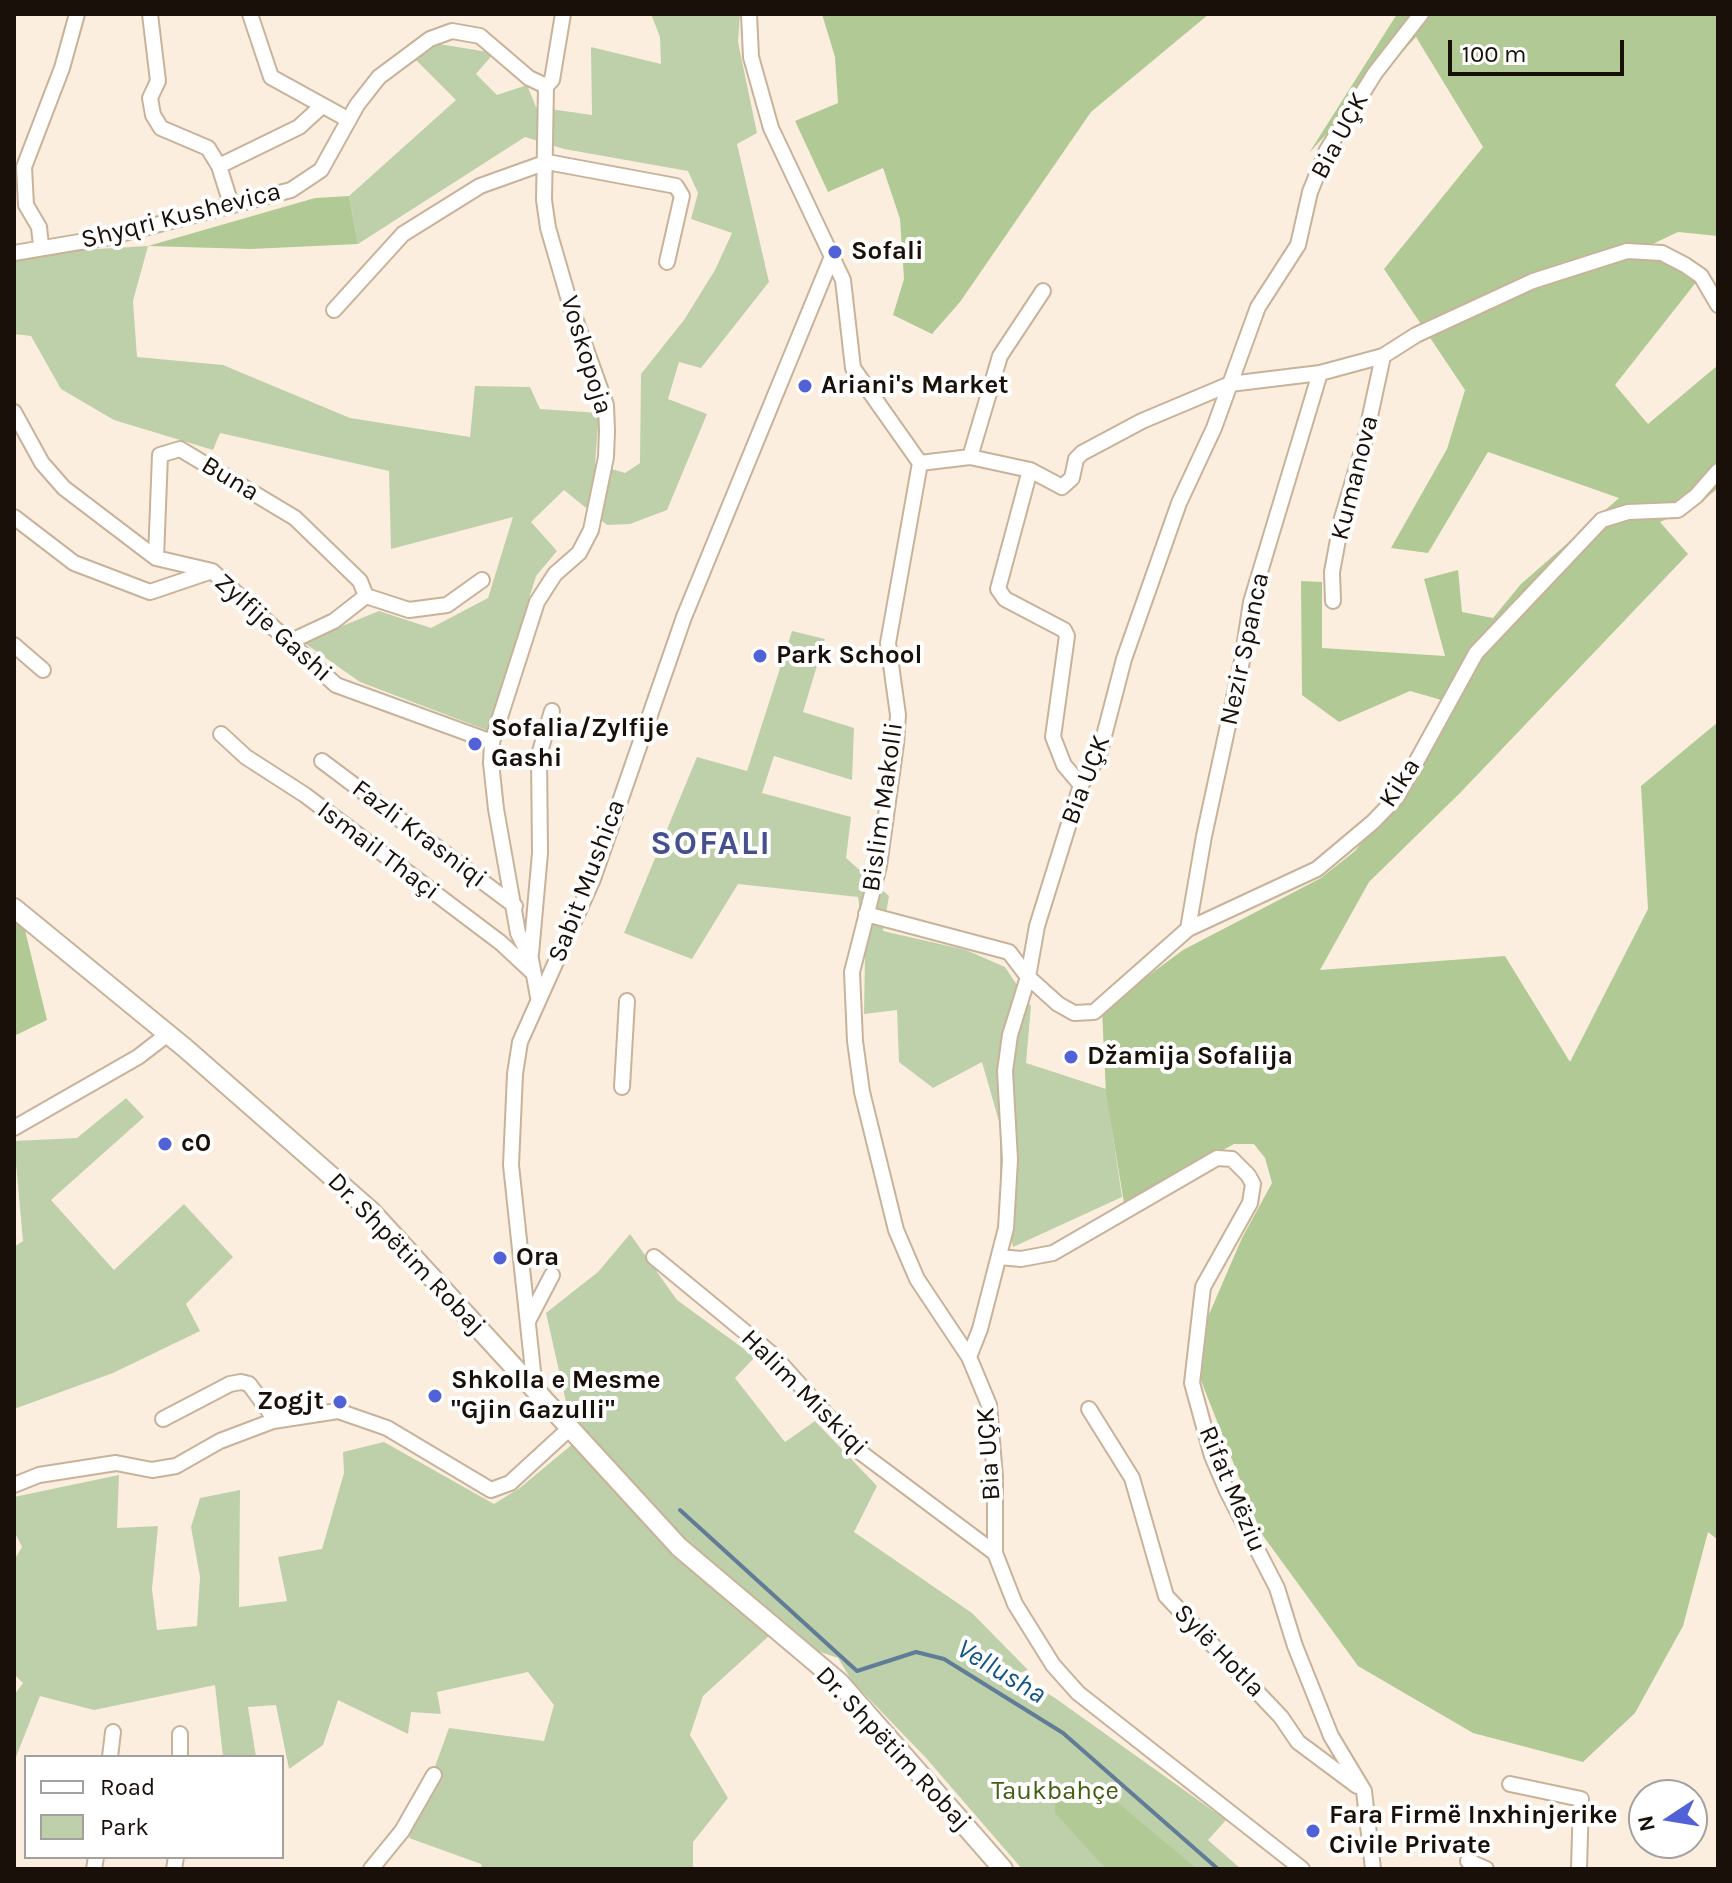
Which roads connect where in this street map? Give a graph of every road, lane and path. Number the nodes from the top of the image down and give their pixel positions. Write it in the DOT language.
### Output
graph roads {
  1 [pos="77,14"];
  2 [pos="150,14"];
  3 [pos="250,14"];
  4 [pos="560,14"];
  5 [pos="749,14"];
  6 [pos="1421,14"];
  7 [pos="546,86"];
  8 [pos="322,106"];
  9 [pos="349,120"];
  10 [pos="547,162"];
  11 [pos="219,166"];
  12 [pos="231,204"];
  13 [pos="41,246"];
  14 [pos="14,253"];
  15 [pos="831,259"];
  16 [pos="667,262"];
  17 [pos="1043,291"];
  18 [pos="1718,305"];
  19 [pos="334,310"];
  20 [pos="1383,356"];
  21 [pos="1320,373"];
  22 [pos="1230,384"];
  23 [pos="14,412"];
  24 [pos="970,457"];
  25 [pos="920,463"];
  26 [pos="1030,470"];
  27 [pos="1718,471"];
  28 [pos="14,517"];
  29 [pos="156,558"];
  30 [pos="212,571"];
  31 [pos="482,580"];
  32 [pos="366,596"];
  33 [pos="1333,601"];
  34 [pos="287,643"];
  35 [pos="14,645"];
  36 [pos="43,670"];
  37 [pos="552,711"];
  38 [pos="221,734"];
  39 [pos="492,742"];
  40 [pos="322,761"];
  41 [pos="1081,785"];
  42 [pos="515,906"];
  43 [pos="14,908"];
  44 [pos="866,914"];
  45 [pos="1188,929"];
  46 [pos="531,965"];
  47 [pos="1028,977"];
  48 [pos="538,997"];
  49 [pos="627,1001"];
  50 [pos="168,1034"];
  51 [pos="622,1087"];
  52 [pos="14,1128"];
  53 [pos="654,1257"];
  54 [pos="999,1257"];
  55 [pos="552,1275"];
  56 [pos="527,1321"];
  57 [pos="969,1357"];
  58 [pos="535,1390"];
  59 [pos="1089,1409"];
  60 [pos="163,1419"];
  61 [pos="281,1419"];
  62 [pos="570,1428"];
  63 [pos="14,1485"];
  64 [pos="995,1553"];
  65 [pos="113,1732"];
  66 [pos="180,1734"];
  67 [pos="110,1755"];
  68 [pos="180,1755"];
  69 [pos="434,1775"];
  70 [pos="1510,1784"];
  71 [pos="1364,1791"];
  72 [pos="1468,1861"];
  73 [pos="371,1869"];
  74 [pos="1003,1869"];
  75 [pos="1302,1869"];
  76 [pos="1373,1869"];
  77 [pos="1486,1869"];
  78 [pos="1579,1869"];
  1 -- 13 [label="street"];
  2 -- 11 [label="street"];
  3 -- 8 [label="street"];
  4 -- 7 [label="street, Voskopoja"];
  5 -- 15 [label="street"];
  6 -- 22 [label="street, Bia UÇK"];
  7 -- 9 [label="street, Shyqri Kushevica"];
  7 -- 10 [label="street, Voskopoja"];
  8 -- 9 [label="street"];
  8 -- 11 [label="street"];
  9 -- 12 [label="street, Shyqri Kushevica"];
  10 -- 16 [label="street"];
  10 -- 19 [label="street"];
  10 -- 39 [label="street, Voskopoja"];
  11 -- 12 [label="street"];
  12 -- 13 [label="street, Shyqri Kushevica"];
  13 -- 14 [label="street, Shyqri Kushevica"];
  15 -- 25 [label="street"];
  15 -- 48 [label="street, Sabit Mushica"];
  17 -- 24 [label="street"];
  18 -- 20 [label="street"];
  20 -- 21 [label="street"];
  20 -- 33 [label="street, Kumanova"];
  21 -- 22 [label="street"];
  21 -- 45 [label="street, Nezir Spanca"];
  22 -- 26 [label="street"];
  22 -- 41 [label="street, Bia UÇK"];
  23 -- 29 [label="street, Zylfije Gashi"];
  24 -- 25 [label="street"];
  24 -- 26 [label="street"];
  25 -- 44 [label="street, Bislim Makolli"];
  26 -- 41 [label="street"];
  27 -- 45 [label="street, Kika"];
  28 -- 30 [label="street"];
  29 -- 30 [label="street, Zylfije Gashi"];
  29 -- 32 [label="street, Buna"];
  30 -- 34 [label="street, Zylfije Gashi"];
  31 -- 32 [label="street"];
  32 -- 34 [label="street"];
  34 -- 39 [label="street, Zylfije Gashi"];
  35 -- 36 [label="street"];
  37 -- 46 [label="street"];
  38 -- 46 [label="street, Ismail Thaçi"];
  39 -- 42 [label="street, Voskopoja"];
  40 -- 42 [label="street, Fazli Krasniqi"];
  41 -- 47 [label="street, Bia UÇK"];
  42 -- 46 [label="street, Voskopoja"];
  43 -- 50 [label="street, Dr. Shpëtim Robaj"];
  44 -- 47 [label="street"];
  44 -- 57 [label="street, Bislim Makolli"];
  45 -- 47 [label="street, Kika"];
  46 -- 48 [label="street, Voskopoja"];
  47 -- 54 [label="street, Bia UÇK"];
  48 -- 56 [label="street, Sabit Mushica"];
  49 -- 51 [label="street"];
  50 -- 52 [label="street"];
  50 -- 58 [label="street, Dr. Shpëtim Robaj"];
  53 -- 64 [label="street, Halim Miskiqi"];
  54 -- 57 [label="street, Bia UÇK"];
  54 -- 71 [label="street, Rifat Mëziu"];
  55 -- 56 [label="street"];
  56 -- 58 [label="street, Sabit Mushica"];
  57 -- 64 [label="street, Bia UÇK"];
  58 -- 62 [label="street, Dr. Shpëtim Robaj"];
  59 -- 71 [label="street, Sylë Hotla"];
  60 -- 61 [label="street"];
  61 -- 62 [label="street"];
  61 -- 63 [label="street"];
  62 -- 74 [label="street, Dr. Shpëtim Robaj"];
  64 -- 75 [label="street"];
  65 -- 67 [label="street"];
  66 -- 68 [label="street"];
  69 -- 73 [label="street"];
  70 -- 78 [label="street"];
  71 -- 76 [label="street"];
  72 -- 77 [label="street"];
}
